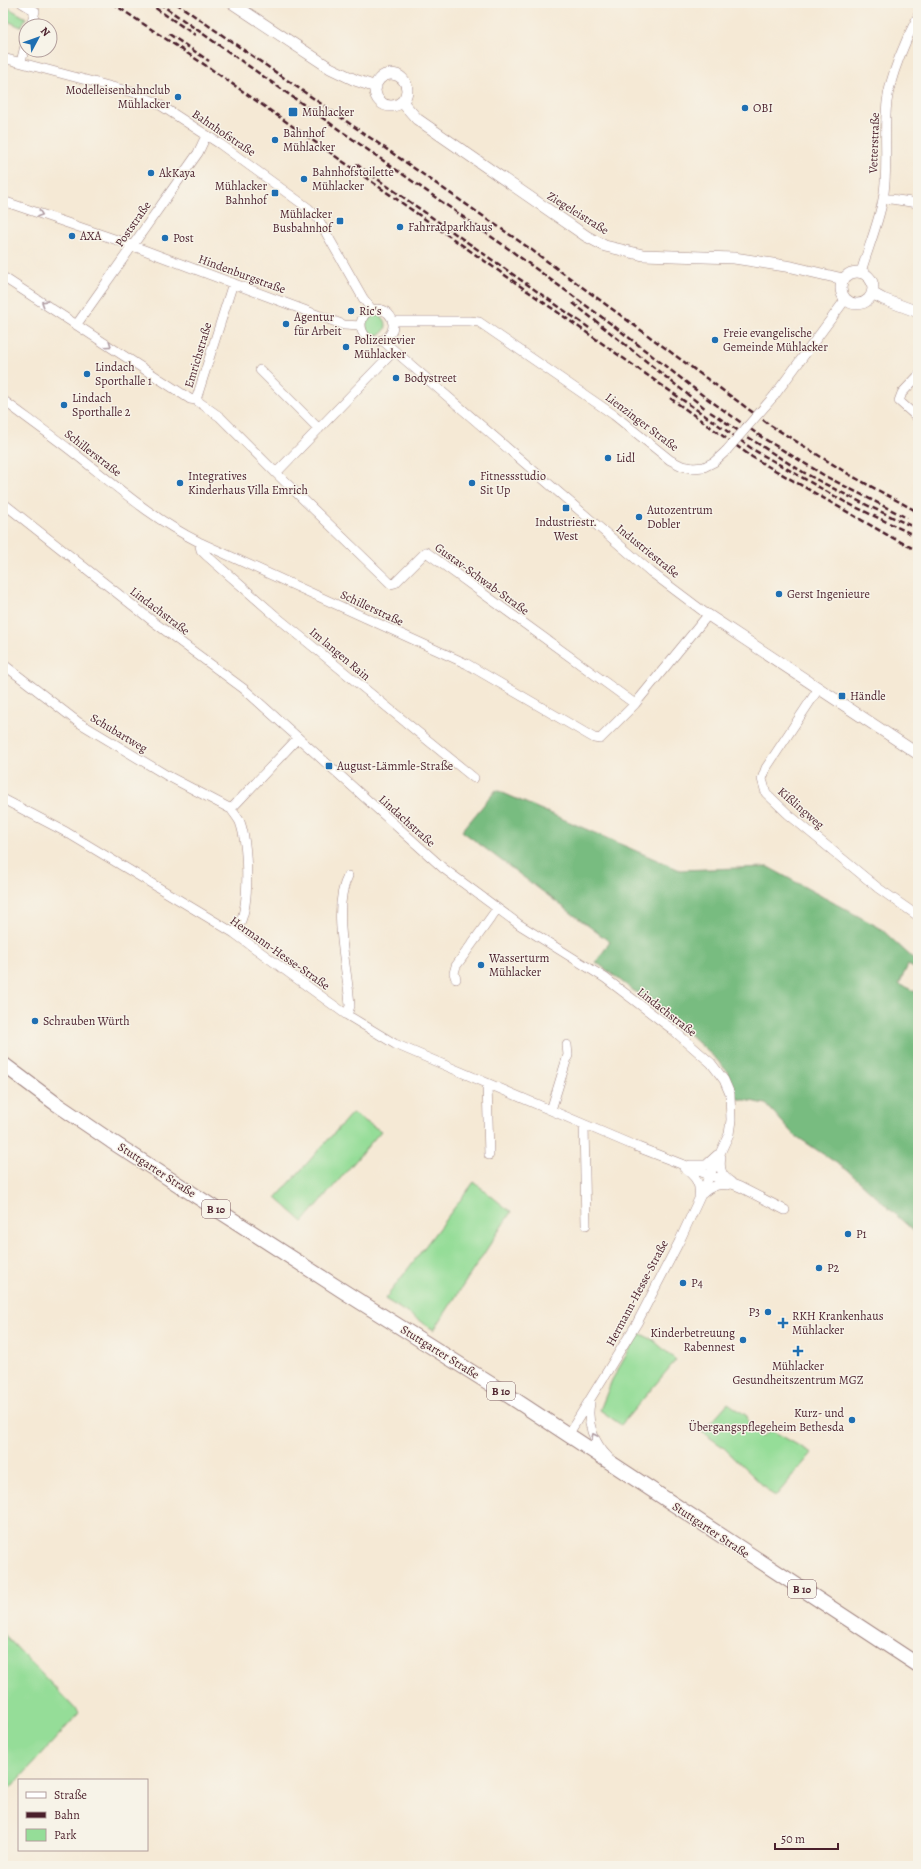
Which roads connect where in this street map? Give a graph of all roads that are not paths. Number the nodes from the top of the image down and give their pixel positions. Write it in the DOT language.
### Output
graph roads {
  1 [pos="22,3"];
  2 [pos="232,3"];
  3 [pos="918,16"];
  4 [pos="33,18"];
  5 [pos="3,58"];
  6 [pos="22,58"];
  7 [pos="21,62"];
  8 [pos="376,87"];
  9 [pos="402,102"];
  10 [pos="206,136"];
  11 [pos="884,198"];
  12 [pos="3,201"];
  13 [pos="918,203"];
  14 [pos="132,246"];
  15 [pos="861,272"];
  16 [pos="3,277"];
  17 [pos="843,280"];
  18 [pos="234,283"];
  19 [pos="872,293"];
  20 [pos="845,300"];
  21 [pos="372,310"];
  22 [pos="918,312"];
  23 [pos="392,320"];
  24 [pos="77,324"];
  25 [pos="361,326"];
  26 [pos="382,340"];
  27 [pos="394,351"];
  28 [pos="260,370"];
  29 [pos="918,376"];
  30 [pos="3,400"];
  31 [pos="196,400"];
  32 [pos="7,406"];
  33 [pos="918,418"];
  34 [pos="319,429"];
  35 [pos="276,473"];
  36 [pos="3,503"];
  37 [pos="199,542"];
  38 [pos="708,615"];
  39 [pos="3,664"];
  40 [pos="819,688"];
  41 [pos="635,704"];
  42 [pos="298,738"];
  43 [pos="918,754"];
  44 [pos="474,778"];
  45 [pos="3,799"];
  46 [pos="231,810"];
  47 [pos="348,876"];
  48 [pos="498,909"];
  49 [pos="918,916"];
  50 [pos="234,933"];
  51 [pos="456,979"];
  52 [pos="347,1015"];
  53 [pos="567,1045"];
  54 [pos="3,1064"];
  55 [pos="487,1083"];
  56 [pos="551,1110"];
  57 [pos="584,1125"];
  58 [pos="723,1148"];
  59 [pos="489,1155"];
  60 [pos="675,1162"];
  61 [pos="709,1176"];
  62 [pos="740,1187"];
  63 [pos="699,1198"];
  64 [pos="785,1210"];
  65 [pos="586,1225"];
  66 [pos="592,1396"];
  67 [pos="568,1435"];
  68 [pos="629,1475"];
  69 [pos="918,1665"];
  1 -- 4 [label="street"];
  2 -- 8 [label="street"];
  3 -- 11 [label="street, Vetterstraße"];
  5 -- 7 [label="street, Bahnhofstraße"];
  6 -- 7 [label="street"];
  7 -- 10 [label="street, Bahnhofstraße"];
  8 -- 9 [label="street"];
  8 -- 9 [label="street"];
  9 -- 17 [label="street, Ziegeleistraße"];
  10 -- 14 [label="street, Poststraße"];
  10 -- 21 [label="street, Bahnhofstraße"];
  11 -- 13 [label="street"];
  11 -- 15 [label="street, Vetterstraße"];
  12 -- 14 [label="street, Hindenburgstraße, one-way"];
  14 -- 18 [label="street, Hindenburgstraße"];
  14 -- 24 [label="street, Poststraße"];
  15 -- 17 [label="street"];
  15 -- 19 [label="street"];
  24 -- 16 [label="street, one-way"];
  17 -- 20 [label="street"];
  18 -- 25 [label="street, Hindenburgstraße"];
  18 -- 31 [label="street, Emrichstraße"];
  19 -- 20 [label="street"];
  19 -- 22 [label="street"];
  20 -- 23 [label="street, Lienzinger Straße, bridge"];
  21 -- 23 [label="street"];
  21 -- 25 [label="street"];
  23 -- 26 [label="street"];
  24 -- 31 [label="street, one-way"];
  25 -- 26 [label="street"];
  26 -- 27 [label="street, Industriestraße"];
  27 -- 34 [label="street"];
  27 -- 38 [label="street, Industriestraße"];
  28 -- 34 [label="street"];
  29 -- 33 [label="street"];
  30 -- 32 [label="street, Schillerstraße"];
  31 -- 35 [label="street, Emrichstraße"];
  32 -- 37 [label="street, Schillerstraße"];
  34 -- 35 [label="street"];
  35 -- 41 [label="street, Gustav-Schwab-Straße"];
  36 -- 42 [label="street, Lindachstraße"];
  37 -- 41 [label="street, Schillerstraße"];
  37 -- 44 [label="street, Im langen Rain"];
  38 -- 40 [label="street, Industriestraße"];
  38 -- 41 [label="street, Schillerstraße"];
  39 -- 46 [label="street, Schubartweg"];
  40 -- 43 [label="street, Industriestraße"];
  40 -- 49 [label="street, Kißlingweg"];
  42 -- 46 [label="street"];
  42 -- 48 [label="street, Lindachstraße"];
  45 -- 50 [label="street, Hermann-Hesse-Straße"];
  46 -- 50 [label="street"];
  47 -- 52 [label="street"];
  48 -- 51 [label="street"];
  48 -- 58 [label="street, Lindachstraße"];
  50 -- 52 [label="street, Hermann-Hesse-Straße"];
  52 -- 55 [label="street, Hermann-Hesse-Straße"];
  53 -- 56 [label="street"];
  54 -- 67 [label="main road, Stuttgarter Straße / B 10"];
  55 -- 56 [label="street, Hermann-Hesse-Straße"];
  55 -- 59 [label="street"];
  56 -- 57 [label="street, Hermann-Hesse-Straße"];
  57 -- 60 [label="street, Hermann-Hesse-Straße"];
  57 -- 65 [label="street"];
  58 -- 60 [label="street"];
  58 -- 61 [label="street, Lindachstraße"];
  58 -- 62 [label="street"];
  60 -- 61 [label="street, Hermann-Hesse-Straße"];
  60 -- 63 [label="street, Hermann-Hesse-Straße"];
  61 -- 62 [label="street, Hermann-Hesse-Straße"];
  61 -- 63 [label="street, Hermann-Hesse-Straße"];
  62 -- 63 [label="street, Hermann-Hesse-Straße"];
  62 -- 64 [label="street, Hermann-Hesse-Straße"];
  63 -- 66 [label="street, Hermann-Hesse-Straße"];
  66 -- 67 [label="street, Hermann-Hesse-Straße"];
  68 -- 66 [label="street, Hermann-Hesse-Straße, one-way"];
  67 -- 68 [label="main road, Stuttgarter Straße / B 10"];
  68 -- 69 [label="main road, Stuttgarter Straße / B 10"];
}
